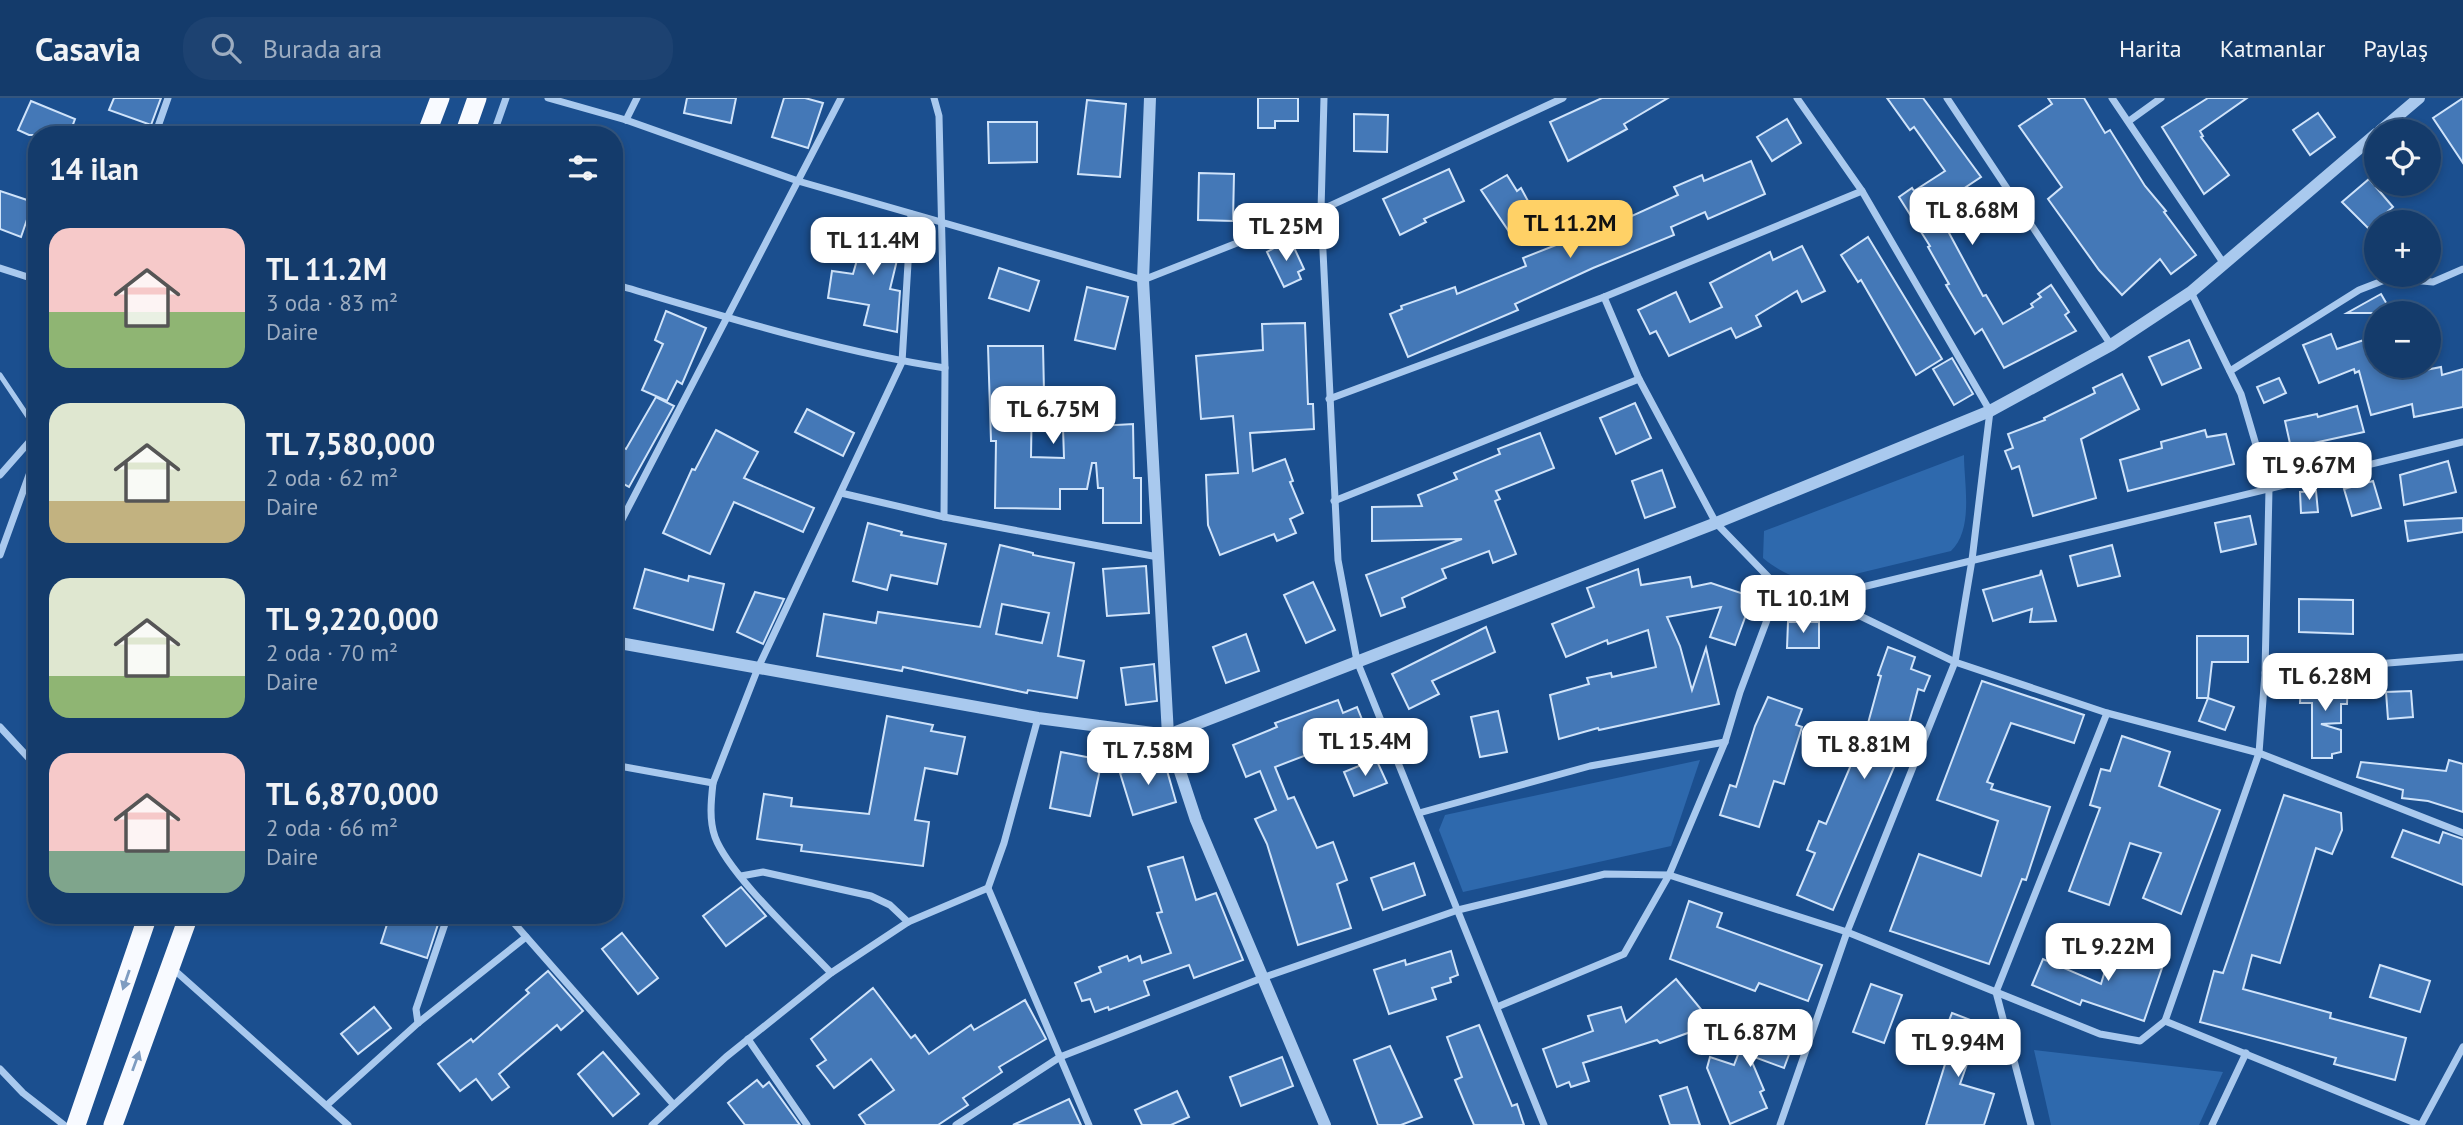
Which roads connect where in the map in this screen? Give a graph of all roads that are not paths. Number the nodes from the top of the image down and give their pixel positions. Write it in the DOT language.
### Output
graph roads {
  1 [pos="168,98"];
  2 [pos="440,98"];
  3 [pos="477,98"];
  4 [pos="506,98"];
  5 [pos="548,98"];
  6 [pos="637,98"];
  7 [pos="841,98"];
  8 [pos="934,98"];
  9 [pos="1150,98"];
  10 [pos="1324,98"];
  11 [pos="1563,98"];
  12 [pos="1797,98"];
  13 [pos="1947,98"];
  14 [pos="2112,98"];
  15 [pos="2161,98"];
  16 [pos="2419,98"];
  17 [pos="2394,119"];
  18 [pos="626,120"];
  19 [pos="2129,121"];
  20 [pos="158,126"];
  21 [pos="429,126"];
  22 [pos="467,126"];
  23 [pos="496,126"];
  24 [pos="2364,145"];
  25 [pos="798,181"];
  26 [pos="1862,191"];
  27 [pos="1321,210"];
  28 [pos="911,214"];
  29 [pos="941,223"];
  30 [pos="2224,264"];
  31 [pos="0,268"];
  32 [pos="2463,269"];
  33 [pos="28,277"];
  34 [pos="1143,280"];
  35 [pos="623,287"];
  36 [pos="2191,292"];
  37 [pos="1604,297"];
  38 [pos="728,317"];
  39 [pos="2111,345"];
  40 [pos="902,362"];
  41 [pos="945,368"];
  42 [pos="2230,372"];
  43 [pos="0,376"];
  44 [pos="1639,379"];
  45 [pos="1329,399"];
  46 [pos="1990,411"];
  47 [pos="28,418"];
  48 [pos="28,442"];
  49 [pos="2463,442"];
  50 [pos="0,475"];
  51 [pos="28,478"];
  52 [pos="2269,489"];
  53 [pos="841,493"];
  54 [pos="1334,501"];
  55 [pos="944,517"];
  56 [pos="623,518"];
  57 [pos="1716,523"];
  58 [pos="0,555"];
  59 [pos="1158,557"];
  60 [pos="1972,560"];
  61 [pos="1779,588"];
  62 [pos="1821,597"];
  63 [pos="623,644"];
  64 [pos="2463,657"];
  65 [pos="1357,661"];
  66 [pos="1955,662"];
  67 [pos="758,668"];
  68 [pos="2265,673"];
  69 [pos="2106,713"];
  70 [pos="1038,718"];
  71 [pos="0,727"];
  72 [pos="1168,735"];
  73 [pos="1725,742"];
  74 [pos="2259,754"];
  75 [pos="28,757"];
  76 [pos="623,767"];
  77 [pos="713,783"];
  78 [pos="1419,813"];
  79 [pos="2463,833"];
  80 [pos="1670,874"];
  81 [pos="741,876"];
  82 [pos="988,888"];
  83 [pos="1458,910"];
  84 [pos="908,922"];
  85 [pos="145,924"];
  86 [pos="186,924"];
  87 [pos="445,924"];
  88 [pos="515,924"];
  89 [pos="1847,932"];
  90 [pos="526,937"];
  91 [pos="171,967"];
  92 [pos="831,973"];
  93 [pos="1262,978"];
  94 [pos="1996,992"];
  95 [pos="1497,1007"];
  96 [pos="2165,1021"];
  97 [pos="418,1023"];
  98 [pos="748,1040"];
  99 [pos="2463,1047"];
  100 [pos="2246,1053"];
  101 [pos="1060,1057"];
  102 [pos="0,1069"];
  103 [pos="673,1104"];
  104 [pos="327,1105"];
  105 [pos="64,1125"];
  106 [pos="76,1125"];
  107 [pos="113,1125"];
  108 [pos="348,1125"];
  109 [pos="652,1125"];
  110 [pos="807,1125"];
  111 [pos="956,1125"];
  112 [pos="1089,1125"];
  113 [pos="1325,1125"];
  114 [pos="1544,1125"];
  115 [pos="1780,1125"];
  116 [pos="2031,1125"];
  117 [pos="2212,1125"];
  118 [pos="2421,1125"];
  1 -- 20 [label="street"];
  2 -- 21 [label="highway"];
  3 -- 22 [label="highway"];
  4 -- 23 [label="street"];
  5 -- 18 [label="street"];
  6 -- 18 [label="street"];
  7 -- 25 [label="street"];
  8 -- 29 [label="street"];
  9 -- 34 [label="street"];
  10 -- 27 [label="street"];
  11 -- 27 [label="street"];
  12 -- 26 [label="street"];
  13 -- 39 [label="street"];
  14 -- 19 [label="street"];
  15 -- 19 [label="street"];
  16 -- 17 [label="street"];
  18 -- 25 [label="street"];
  19 -- 30 [label="street"];
  24 -- 30 [label="street"];
  25 -- 28 [label="street"];
  25 -- 38 [label="street"];
  26 -- 37 [label="street"];
  26 -- 46 [label="street"];
  27 -- 34 [label="street"];
  27 -- 45 [label="street"];
  28 -- 29 [label="street"];
  28 -- 40 [label="street"];
  29 -- 34 [label="street"];
  29 -- 41 [label="street"];
  30 -- 36 [label="street"];
  31 -- 33 [label="street"];
  32 -- 42 [label="street"];
  34 -- 59 [label="street"];
  35 -- 38 [label="street"];
  36 -- 39 [label="street"];
  36 -- 42 [label="street"];
  37 -- 44 [label="street"];
  37 -- 45 [label="street"];
  38 -- 40 [label="street"];
  38 -- 56 [label="street"];
  39 -- 46 [label="street"];
  40 -- 41 [label="street"];
  40 -- 53 [label="street"];
  41 -- 55 [label="street"];
  42 -- 52 [label="street"];
  43 -- 47 [label="lane"];
  44 -- 54 [label="street"];
  44 -- 57 [label="street"];
  45 -- 54 [label="street"];
  46 -- 57 [label="street"];
  46 -- 60 [label="street"];
  48 -- 50 [label="street"];
  49 -- 52 [label="street"];
  51 -- 58 [label="street"];
  52 -- 60 [label="street"];
  52 -- 68 [label="street"];
  53 -- 55 [label="street"];
  53 -- 67 [label="street"];
  54 -- 65 [label="street"];
  55 -- 59 [label="street"];
  57 -- 61 [label="street"];
  57 -- 65 [label="street"];
  59 -- 72 [label="street"];
  60 -- 62 [label="street"];
  60 -- 66 [label="street"];
  61 -- 62 [label="street"];
  61 -- 73 [label="street"];
  62 -- 66 [label="street"];
  63 -- 67 [label="street"];
  64 -- 68 [label="street"];
  65 -- 72 [label="street"];
  65 -- 78 [label="street"];
  66 -- 69 [label="street"];
  66 -- 89 [label="street"];
  67 -- 70 [label="street"];
  67 -- 77 [label="street"];
  68 -- 74 [label="street"];
  69 -- 74 [label="street"];
  69 -- 94 [label="street"];
  70 -- 72 [label="street"];
  70 -- 82 [label="street"];
  71 -- 75 [label="street"];
  72 -- 93 [label="street"];
  73 -- 78 [label="street"];
  73 -- 80 [label="street"];
  74 -- 79 [label="street"];
  74 -- 96 [label="street"];
  76 -- 77 [label="street"];
  77 -- 81 [label="street"];
  78 -- 83 [label="street"];
  80 -- 83 [label="street"];
  80 -- 89 [label="street"];
  80 -- 95 [label="street"];
  81 -- 84 [label="street"];
  81 -- 92 [label="street"];
  82 -- 84 [label="street"];
  82 -- 101 [label="street"];
  83 -- 93 [label="street"];
  83 -- 95 [label="street"];
  84 -- 92 [label="street"];
  85 -- 106 [label="highway, one-way"];
  86 -- 91 [label="highway"];
  87 -- 97 [label="street"];
  88 -- 90 [label="street"];
  89 -- 94 [label="street"];
  89 -- 115 [label="street"];
  90 -- 97 [label="street"];
  90 -- 103 [label="street"];
  91 -- 104 [label="street"];
  107 -- 91 [label="highway, one-way"];
  92 -- 98 [label="street"];
  93 -- 101 [label="street"];
  93 -- 113 [label="street"];
  94 -- 96 [label="street"];
  94 -- 116 [label="street"];
  95 -- 114 [label="street"];
  96 -- 100 [label="street"];
  97 -- 104 [label="street"];
  98 -- 103 [label="street"];
  98 -- 110 [label="street"];
  99 -- 118 [label="street"];
  100 -- 117 [label="street"];
  100 -- 118 [label="street"];
  101 -- 111 [label="street"];
  101 -- 112 [label="street"];
  102 -- 105 [label="street"];
  103 -- 109 [label="street"];
  104 -- 108 [label="street"];
}
